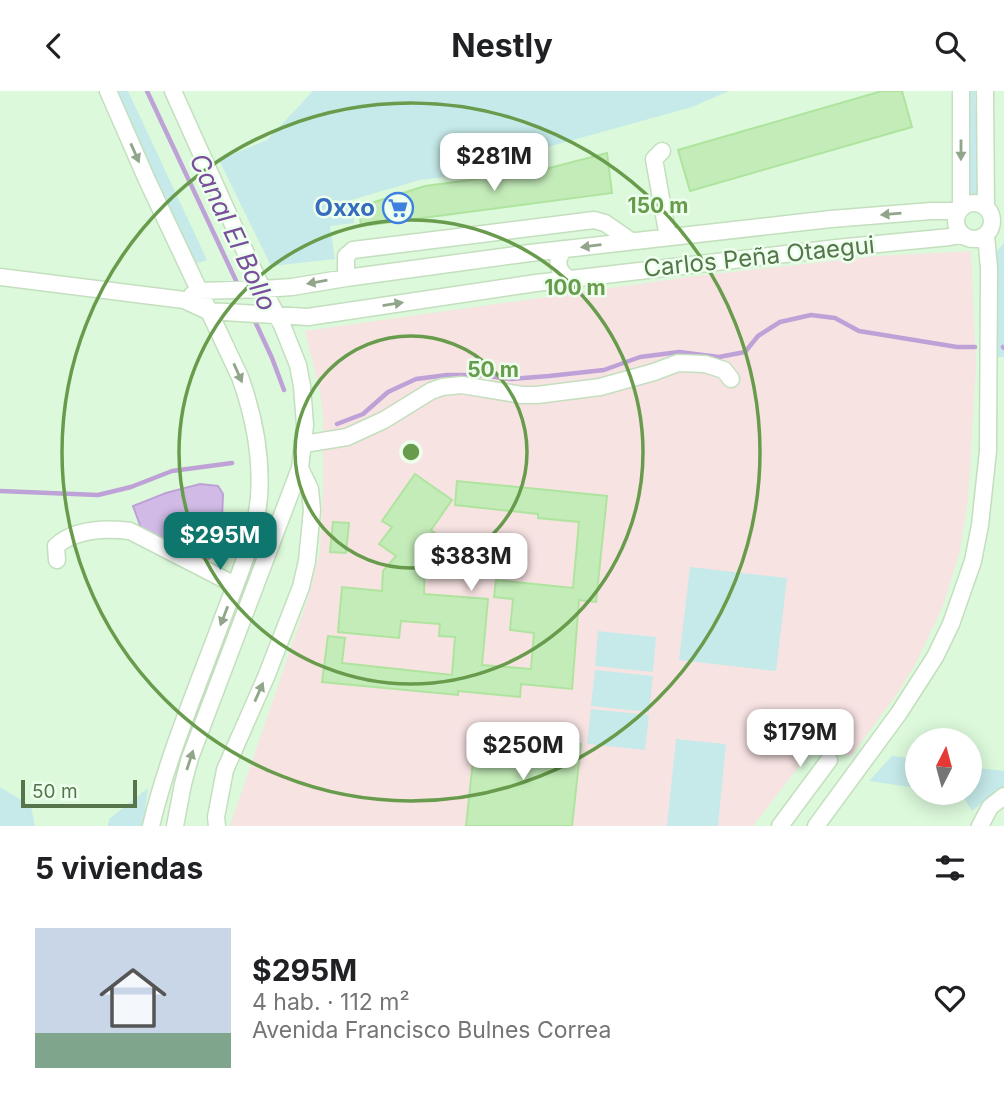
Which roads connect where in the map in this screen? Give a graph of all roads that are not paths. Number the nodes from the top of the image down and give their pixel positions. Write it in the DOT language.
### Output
graph roads {
  1 [pos="108,91"];
  2 [pos="173,91"];
  3 [pos="961,91"];
  4 [pos="985,91"];
  5 [pos="662,151"];
  6 [pos="993,208"];
  7 [pos="960,210"];
  8 [pos="1004,233"];
  9 [pos="986,234"];
  10 [pos="961,235"];
  11 [pos="668,237"];
  12 [pos="631,241"];
  13 [pos="564,249"];
  14 [pos="530,253"];
  15 [pos="0,277"];
  16 [pos="346,278"];
  17 [pos="569,279"];
  18 [pos="536,283"];
  19 [pos="257,290"];
  20 [pos="191,295"];
  21 [pos="215,312"];
  22 [pos="269,315"];
  23 [pos="997,363"];
  24 [pos="731,379"];
  25 [pos="304,444"];
  26 [pos="300,468"];
  27 [pos="57,559"];
  28 [pos="235,585"];
  29 [pos="829,760"];
  30 [pos="842,790"];
  31 [pos="1004,796"];
  32 [pos="800,800"];
  33 [pos="151,826"];
  34 [pos="175,826"];
  35 [pos="216,826"];
  36 [pos="780,826"];
  37 [pos="816,826"];
  38 [pos="980,826"];
  1 -- 20 [label="street, one-way"];
  2 -- 19 [label="street"];
  3 -- 7 [label="street, one-way"];
  4 -- 6 [label="street"];
  5 -- 11 [label="street"];
  6 -- 7 [label="street"];
  6 -- 9 [label="street"];
  7 -- 10 [label="street"];
  7 -- 11 [label="street, Carlos Peña Otaegui, one-way"];
  8 -- 9 [label="street"];
  9 -- 10 [label="street"];
  9 -- 23 [label="street"];
  10 -- 17 [label="street, Carlos Peña Otaegui"];
  11 -- 12 [label="street, Carlos Peña Otaegui"];
  12 -- 13 [label="street, Carlos Peña Otaegui, one-way"];
  12 -- 16 [label="street"];
  13 -- 14 [label="street, Carlos Peña Otaegui"];
  13 -- 17 [label="street"];
  14 -- 16 [label="street, Carlos Peña Otaegui"];
  14 -- 18 [label="street"];
  15 -- 20 [label="street, Carlos Peña Otaegui"];
  16 -- 19 [label="street, Carlos Peña Otaegui, one-way"];
  17 -- 18 [label="street, Carlos Peña Otaegui"];
  22 -- 18 [label="street, Carlos Peña Otaegui, one-way"];
  19 -- 20 [label="street, Carlos Peña Otaegui"];
  19 -- 22 [label="street"];
  20 -- 21 [label="street, Carlos Peña Otaegui"];
  21 -- 22 [label="street, Carlos Peña Otaegui"];
  21 -- 28 [label="street, one-way"];
  22 -- 25 [label="street"];
  23 -- 30 [label="street"];
  24 -- 25 [label="street"];
  25 -- 26 [label="street"];
  34 -- 26 [label="street, one-way"];
  35 -- 26 [label="street, one-way"];
  27 -- 28 [label="street"];
  28 -- 33 [label="street, one-way"];
  29 -- 32 [label="street"];
  30 -- 32 [label="street"];
  30 -- 37 [label="street"];
  31 -- 38 [label="street"];
  32 -- 36 [label="street"];
}
